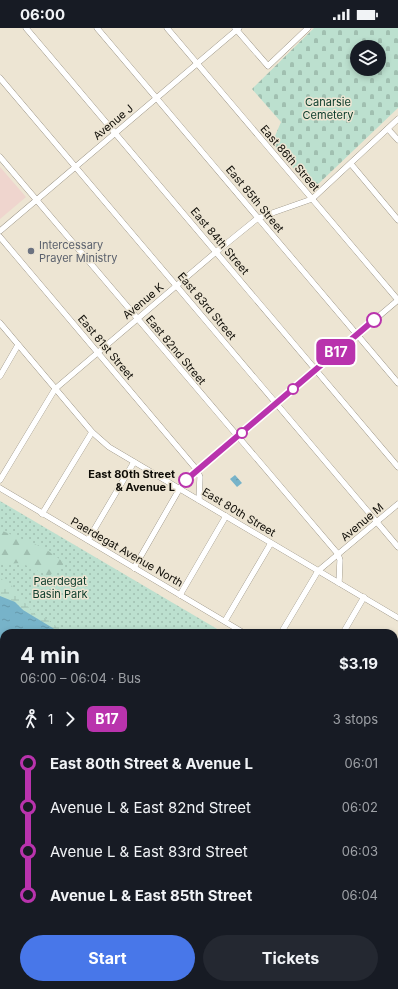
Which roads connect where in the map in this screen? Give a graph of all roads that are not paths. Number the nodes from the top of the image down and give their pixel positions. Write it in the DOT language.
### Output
graph roads {
  1 [pos="26,28"];
  2 [pos="97,28"];
  3 [pos="167,28"];
  4 [pos="237,29"];
  5 [pos="305,29"];
  6 [pos="197,64"];
  7 [pos="0,78"];
  8 [pos="156,98"];
  9 [pos="398,119"];
  10 [pos="388,129"];
  11 [pos="115,133"];
  12 [pos="398,140"];
  13 [pos="0,157"];
  14 [pos="351,164"];
  15 [pos="76,167"];
  16 [pos="312,199"];
  17 [pos="36,200"];
  18 [pos="397,216"];
  19 [pos="258,218"];
  20 [pos="0,231"];
  21 [pos="0,237"];
  22 [pos="216,252"];
  23 [pos="176,285"];
  24 [pos="398,300"];
  25 [pos="137,319"];
  26 [pos="0,323"];
  27 [pos="357,335"];
  28 [pos="18,345"];
  29 [pos="97,352"];
  30 [pos="316,370"];
  31 [pos="0,376"];
  32 [pos="398,383"];
  33 [pos="55,388"];
  34 [pos="276,403"];
  35 [pos="92,432"];
  36 [pos="237,437"];
  37 [pos="134,462"];
  38 [pos="398,466"];
  39 [pos="198,470"];
  40 [pos="0,480"];
  41 [pos="0,488"];
  42 [pos="180,489"];
  43 [pos="198,500"];
  44 [pos="398,504"];
  45 [pos="42,514"];
  46 [pos="226,516"];
  47 [pos="377,522"];
  48 [pos="88,540"];
  49 [pos="271,543"];
  50 [pos="398,546"];
  51 [pos="338,554"];
  52 [pos="134,568"];
  53 [pos="318,571"];
  54 [pos="339,583"];
  55 [pos="180,595"];
  56 [pos="364,597"];
  57 [pos="398,618"];
  58 [pos="225,621"];
  59 [pos="238,629"];
  60 [pos="282,629"];
  61 [pos="345,629"];
  1 -- 11 [label="street, East 84th Street"];
  2 -- 8 [label="street, East 85th Street"];
  3 -- 6 [label="street, East 86th Street"];
  4 -- 5 [label="street"];
  4 -- 6 [label="street, Avenue J"];
  6 -- 8 [label="street, Avenue J"];
  6 -- 16 [label="street, East 86th Street"];
  7 -- 15 [label="street, East 83rd Street"];
  8 -- 11 [label="street, Avenue J"];
  8 -- 19 [label="street, East 85th Street"];
  9 -- 10 [label="street, Avenue K"];
  10 -- 12 [label="street"];
  10 -- 14 [label="street, Avenue K"];
  11 -- 15 [label="street, Avenue J"];
  11 -- 22 [label="street, East 84th Street"];
  13 -- 17 [label="street, East 82nd Street"];
  14 -- 16 [label="street, Avenue K"];
  14 -- 18 [label="street"];
  15 -- 17 [label="street, Avenue J"];
  15 -- 23 [label="street, East 83rd Street"];
  16 -- 19 [label="street, Avenue K"];
  16 -- 24 [label="street, East 86th Street"];
  17 -- 20 [label="street, Avenue J"];
  17 -- 25 [label="street, East 82nd Street"];
  19 -- 22 [label="street, Avenue K"];
  19 -- 27 [label="street, East 85th Street"];
  21 -- 29 [label="street, East 81st Street"];
  22 -- 23 [label="street, Avenue K"];
  22 -- 30 [label="street, East 84th Street"];
  23 -- 25 [label="street, Avenue K"];
  23 -- 34 [label="street, East 83rd Street"];
  24 -- 27 [label="street"];
  25 -- 29 [label="street, Avenue K"];
  25 -- 36 [label="street, East 82nd Street"];
  26 -- 28 [label="street, East 80th Street"];
  27 -- 30 [label="street"];
  27 -- 32 [label="street, East 85th Street"];
  28 -- 31 [label="street"];
  28 -- 33 [label="street, East 80th Street"];
  29 -- 33 [label="street, Avenue K"];
  29 -- 39 [label="street, East 81st Street"];
  30 -- 34 [label="street"];
  30 -- 38 [label="street, East 84th Street"];
  33 -- 35 [label="street, East 80th Street"];
  33 -- 40 [label="street, Avenue K"];
  34 -- 36 [label="street"];
  34 -- 47 [label="street, East 83rd Street"];
  35 -- 37 [label="street, East 80th Street"];
  35 -- 45 [label="street"];
  36 -- 39 [label="street"];
  36 -- 51 [label="street, East 82nd Street"];
  37 -- 42 [label="street, East 80th Street"];
  37 -- 48 [label="street"];
  39 -- 42 [label="street"];
  39 -- 43 [label="street"];
  41 -- 45 [label="street, Paerdegat Avenue North"];
  42 -- 43 [label="street, East 80th Street"];
  42 -- 52 [label="street"];
  43 -- 46 [label="street, East 80th Street"];
  44 -- 47 [label="street, Avenue M"];
  45 -- 48 [label="street, Paerdegat Avenue North"];
  46 -- 49 [label="street, East 80th Street"];
  46 -- 55 [label="street"];
  47 -- 50 [label="street, East 83rd Street"];
  47 -- 51 [label="street, Avenue M"];
  48 -- 52 [label="street, Paerdegat Avenue North"];
  49 -- 53 [label="street, East 80th Street"];
  49 -- 58 [label="street"];
  51 -- 53 [label="street, Avenue M"];
  51 -- 54 [label="street, Avenue M"];
  52 -- 55 [label="street, Paerdegat Avenue North"];
  53 -- 54 [label="street, East 80th Street"];
  53 -- 60 [label="street, Avenue M"];
  54 -- 56 [label="street, East 80th Street"];
  55 -- 58 [label="street, Paerdegat Avenue North"];
  56 -- 57 [label="street, East 80th Street"];
  56 -- 61 [label="street"];
  58 -- 59 [label="street, Paerdegat Avenue North"];
}
